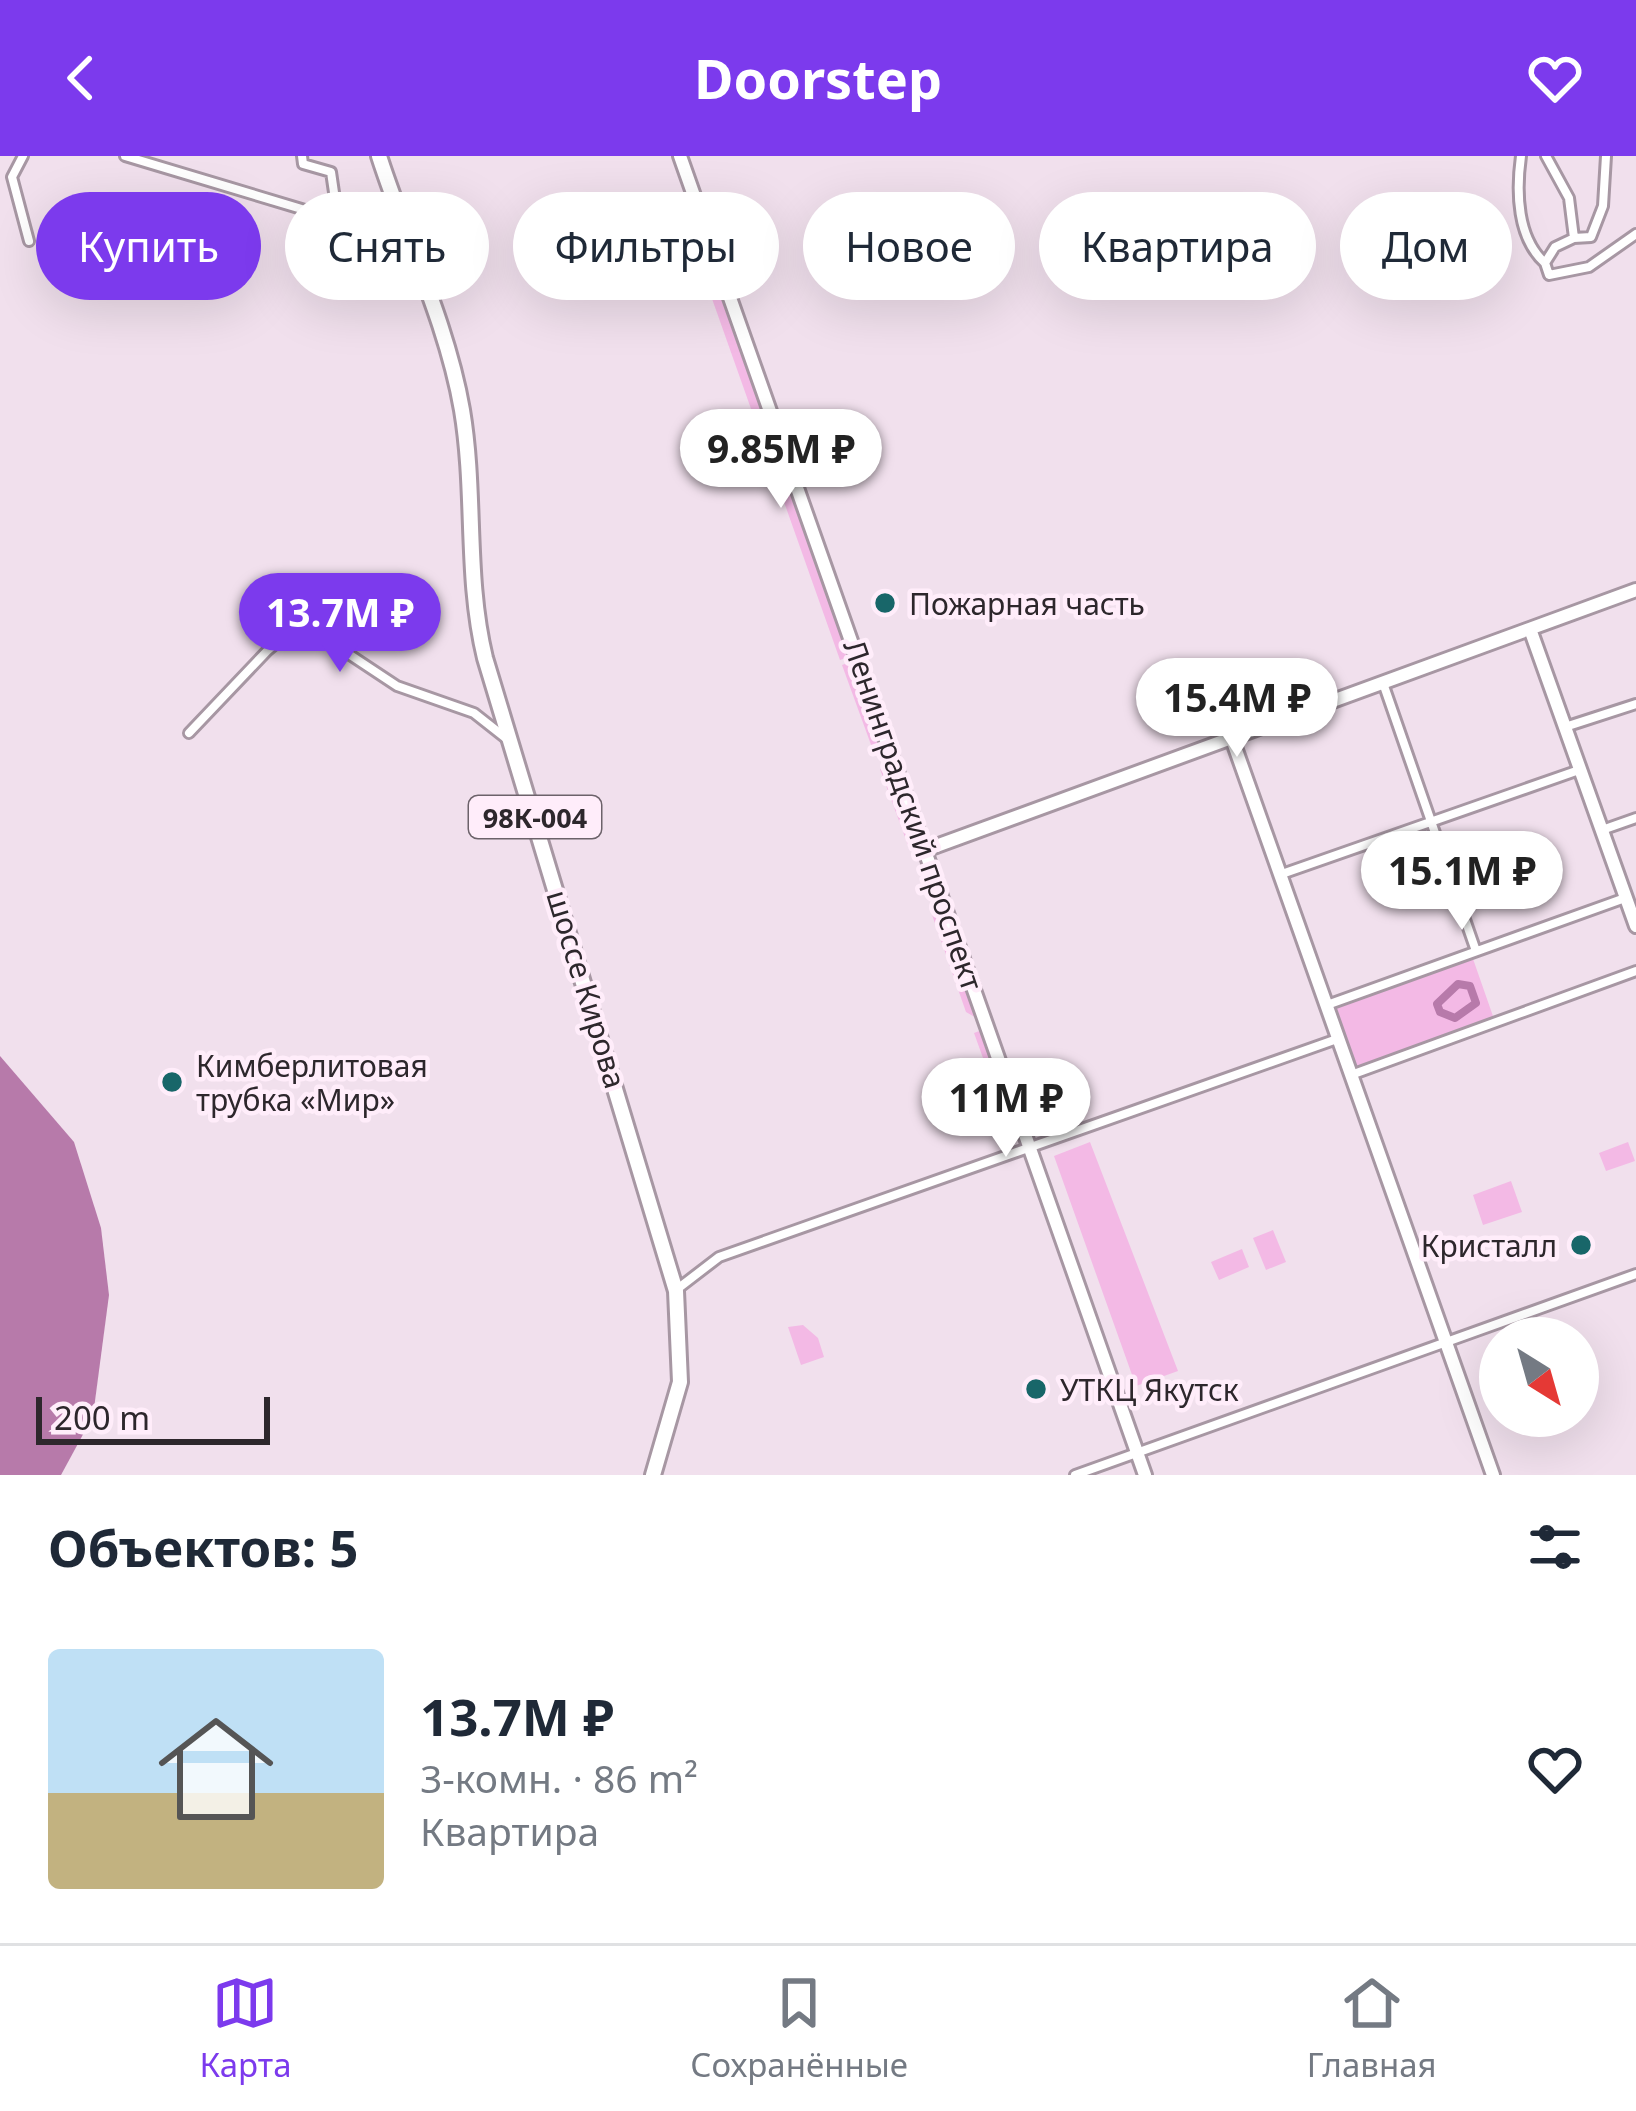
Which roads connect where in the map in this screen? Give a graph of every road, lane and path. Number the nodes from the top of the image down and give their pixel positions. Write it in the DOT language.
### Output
graph roads {
  1 [pos="23,156"];
  2 [pos="124,156"];
  3 [pos="302,156"];
  4 [pos="379,156"];
  5 [pos="680,156"];
  6 [pos="1521,156"];
  7 [pos="1546,156"];
  8 [pos="1606,156"];
  9 [pos="334,192"];
  10 [pos="392,192"];
  11 [pos="285,204"];
  12 [pos="1636,234"];
  13 [pos="1574,238"];
  14 [pos="28,241"];
  15 [pos="1545,263"];
  16 [pos="429,300"];
  17 [pos="1636,590"];
  18 [pos="1530,629"];
  19 [pos="1383,682"];
  20 [pos="1636,704"];
  21 [pos="1565,728"];
  22 [pos="189,734"];
  23 [pos="1231,736"];
  24 [pos="511,741"];
  25 [pos="1580,770"];
  26 [pos="1636,818"];
  27 [pos="1431,822"];
  28 [pos="1602,830"];
  29 [pos="928,849"];
  30 [pos="1279,874"];
  31 [pos="1626,897"];
  32 [pos="1636,926"];
  33 [pos="1476,951"];
  34 [pos="1636,971"];
  35 [pos="1327,1005"];
  36 [pos="1337,1039"];
  37 [pos="1352,1075"];
  38 [pos="1027,1148"];
  39 [pos="1636,1274"];
  40 [pos="676,1291"];
  41 [pos="1445,1341"];
  42 [pos="1137,1453"];
  43 [pos="653,1475"];
  44 [pos="1075,1475"];
  45 [pos="1145,1475"];
  46 [pos="1493,1475"];
  1 -- 14 [label="street"];
  2 -- 11 [label="street"];
  3 -- 9 [label="street"];
  4 -- 10 [label="main road, шоссе Кирова / 98К-004"];
  5 -- 29 [label="main road, Ленинградский проспект"];
  6 -- 15 [label="street"];
  7 -- 13 [label="street"];
  8 -- 13 [label="street"];
  12 -- 15 [label="street"];
  13 -- 15 [label="street"];
  16 -- 24 [label="main road, шоссе Кирова / 98К-004"];
  17 -- 18 [label="main road"];
  18 -- 19 [label="main road"];
  18 -- 21 [label="main road"];
  19 -- 23 [label="main road"];
  19 -- 27 [label="street"];
  20 -- 21 [label="street"];
  21 -- 25 [label="main road"];
  22 -- 24 [label="street"];
  23 -- 29 [label="main road"];
  23 -- 30 [label="main road"];
  24 -- 40 [label="main road, шоссе Кирова / 98К-004"];
  25 -- 27 [label="street"];
  25 -- 28 [label="main road"];
  26 -- 28 [label="street"];
  27 -- 30 [label="street"];
  27 -- 33 [label="street"];
  28 -- 31 [label="main road"];
  29 -- 38 [label="main road, Ленинградский проспект"];
  30 -- 35 [label="main road"];
  31 -- 32 [label="main road"];
  31 -- 33 [label="street"];
  33 -- 35 [label="street"];
  34 -- 37 [label="street"];
  35 -- 36 [label="main road"];
  36 -- 37 [label="main road"];
  36 -- 38 [label="street"];
  37 -- 41 [label="main road"];
  38 -- 40 [label="street"];
  38 -- 42 [label="main road, Ленинградский проспект"];
  39 -- 41 [label="street"];
  40 -- 43 [label="main road, шоссе Кирова / 98К-004"];
  41 -- 42 [label="street"];
  41 -- 46 [label="main road"];
  42 -- 44 [label="street"];
  42 -- 45 [label="main road, Ленинградский проспект"];
}
